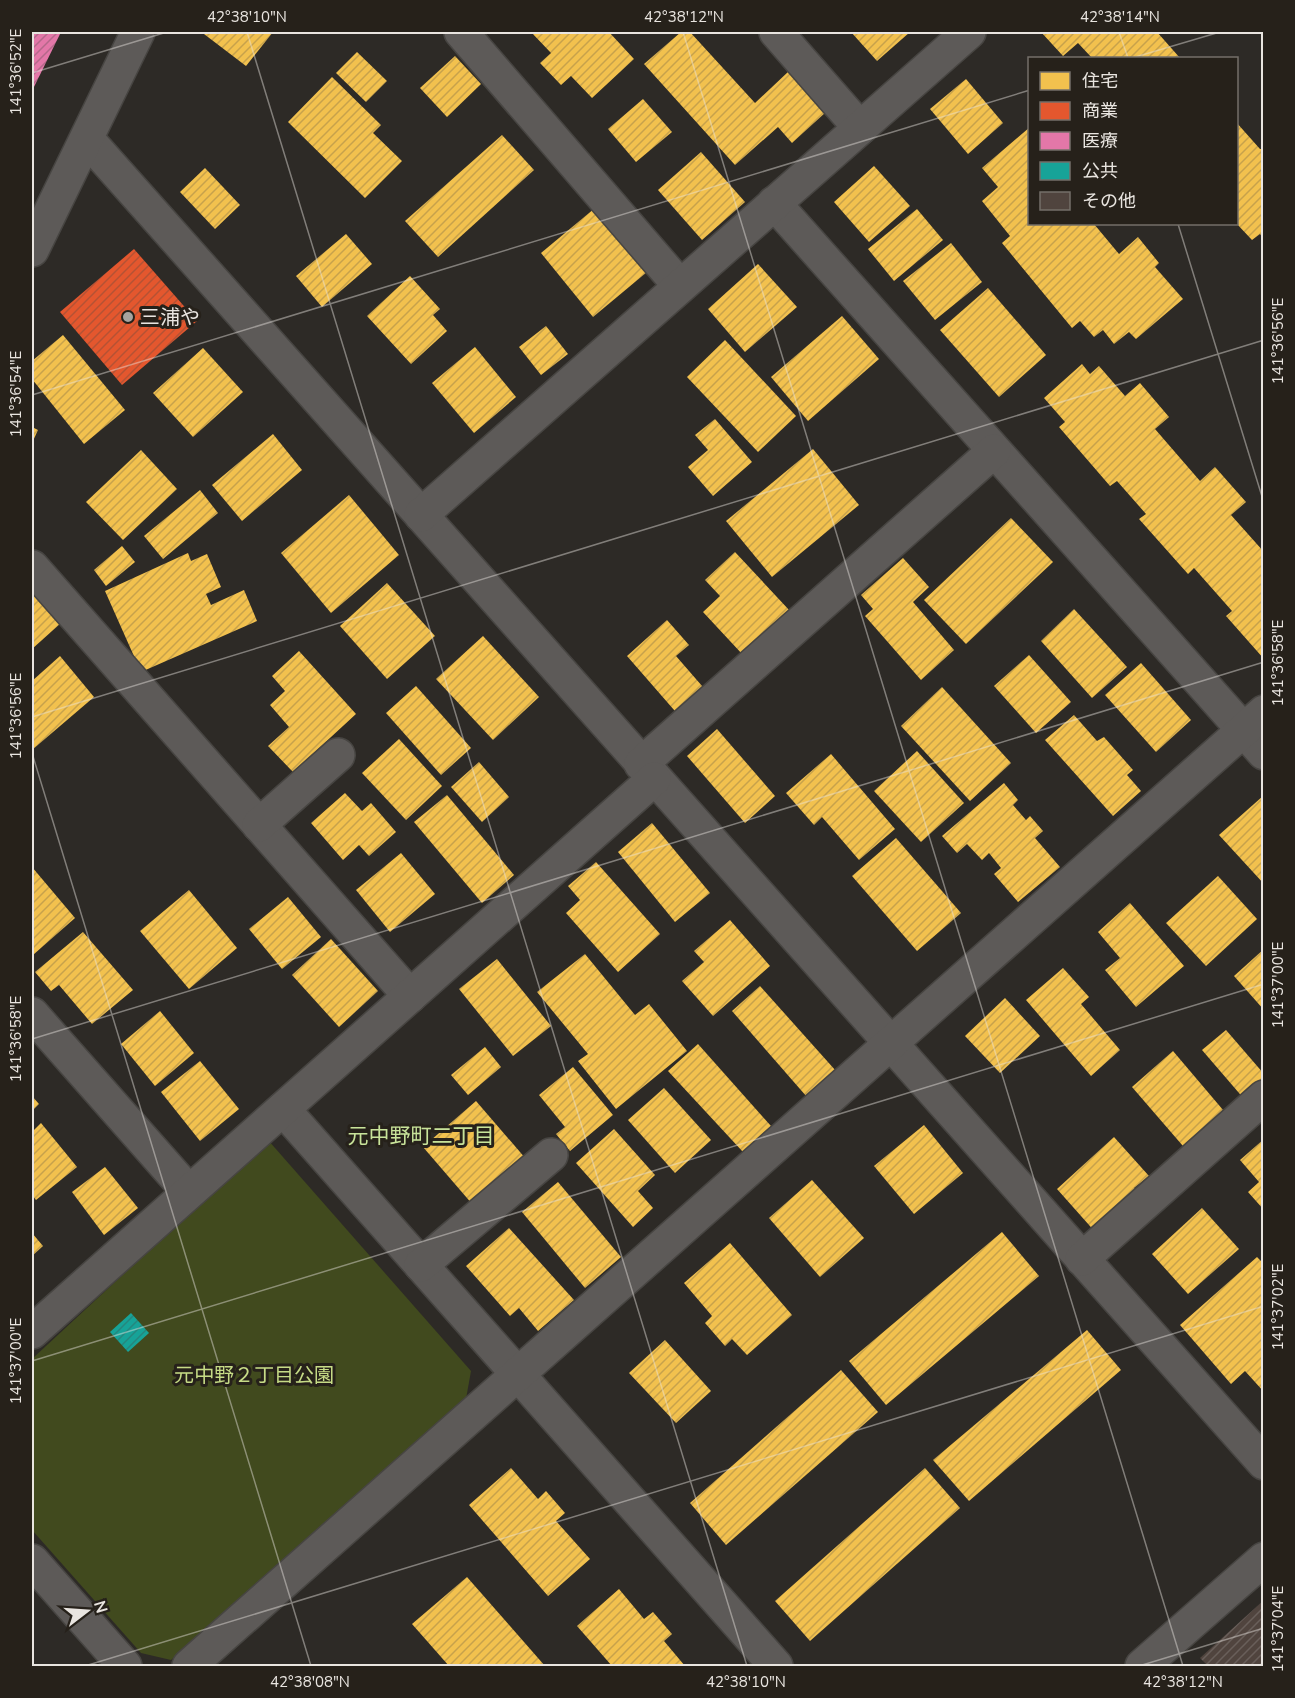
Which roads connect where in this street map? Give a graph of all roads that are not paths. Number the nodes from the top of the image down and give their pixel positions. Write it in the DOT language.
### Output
graph roads {
  1 [pos="138,32"];
  2 [pos="461,32"];
  3 [pos="776,32"];
  4 [pos="969,32"];
  5 [pos="860,128"];
  6 [pos="87,139"];
  7 [pos="774,203"];
  8 [pos="32,250"];
  9 [pos="680,286"];
  10 [pos="994,451"];
  11 [pos="421,515"];
  12 [pos="32,567"];
  13 [pos="1257,732"];
  14 [pos="338,755"];
  15 [pos="648,771"];
  16 [pos="259,825"];
  17 [pos="410,996"];
  18 [pos="32,1014"];
  19 [pos="890,1044"];
  20 [pos="1263,1097"];
  21 [pos="283,1108"];
  22 [pos="551,1155"];
  23 [pos="189,1192"];
  24 [pos="1082,1259"];
  25 [pos="421,1265"];
  26 [pos="32,1332"];
  27 [pos="518,1374"];
  28 [pos="1263,1463"];
  29 [pos="1263,1559"];
  30 [pos="32,1561"];
  31 [pos="124,1666"];
  32 [pos="189,1666"];
  33 [pos="776,1666"];
  34 [pos="1142,1666"];
  1 -- 6 [label="street"];
  2 -- 9 [label="street"];
  3 -- 5 [label="street"];
  4 -- 5 [label="street"];
  5 -- 7 [label="street"];
  6 -- 8 [label="street"];
  6 -- 11 [label="street"];
  7 -- 9 [label="street"];
  7 -- 10 [label="street"];
  9 -- 11 [label="street"];
  10 -- 13 [label="street"];
  10 -- 15 [label="street"];
  11 -- 15 [label="street"];
  12 -- 16 [label="street"];
  13 -- 19 [label="street"];
  14 -- 16 [label="street"];
  15 -- 17 [label="street"];
  15 -- 19 [label="street"];
  16 -- 17 [label="street"];
  17 -- 21 [label="street"];
  18 -- 23 [label="street"];
  19 -- 24 [label="street"];
  19 -- 27 [label="street"];
  20 -- 24 [label="street"];
  21 -- 23 [label="street"];
  21 -- 25 [label="street"];
  22 -- 25 [label="street"];
  23 -- 26 [label="street"];
  24 -- 28 [label="street"];
  25 -- 27 [label="street"];
  27 -- 32 [label="street"];
  27 -- 33 [label="street"];
  29 -- 34 [label="street"];
  30 -- 31 [label="street"];
}
